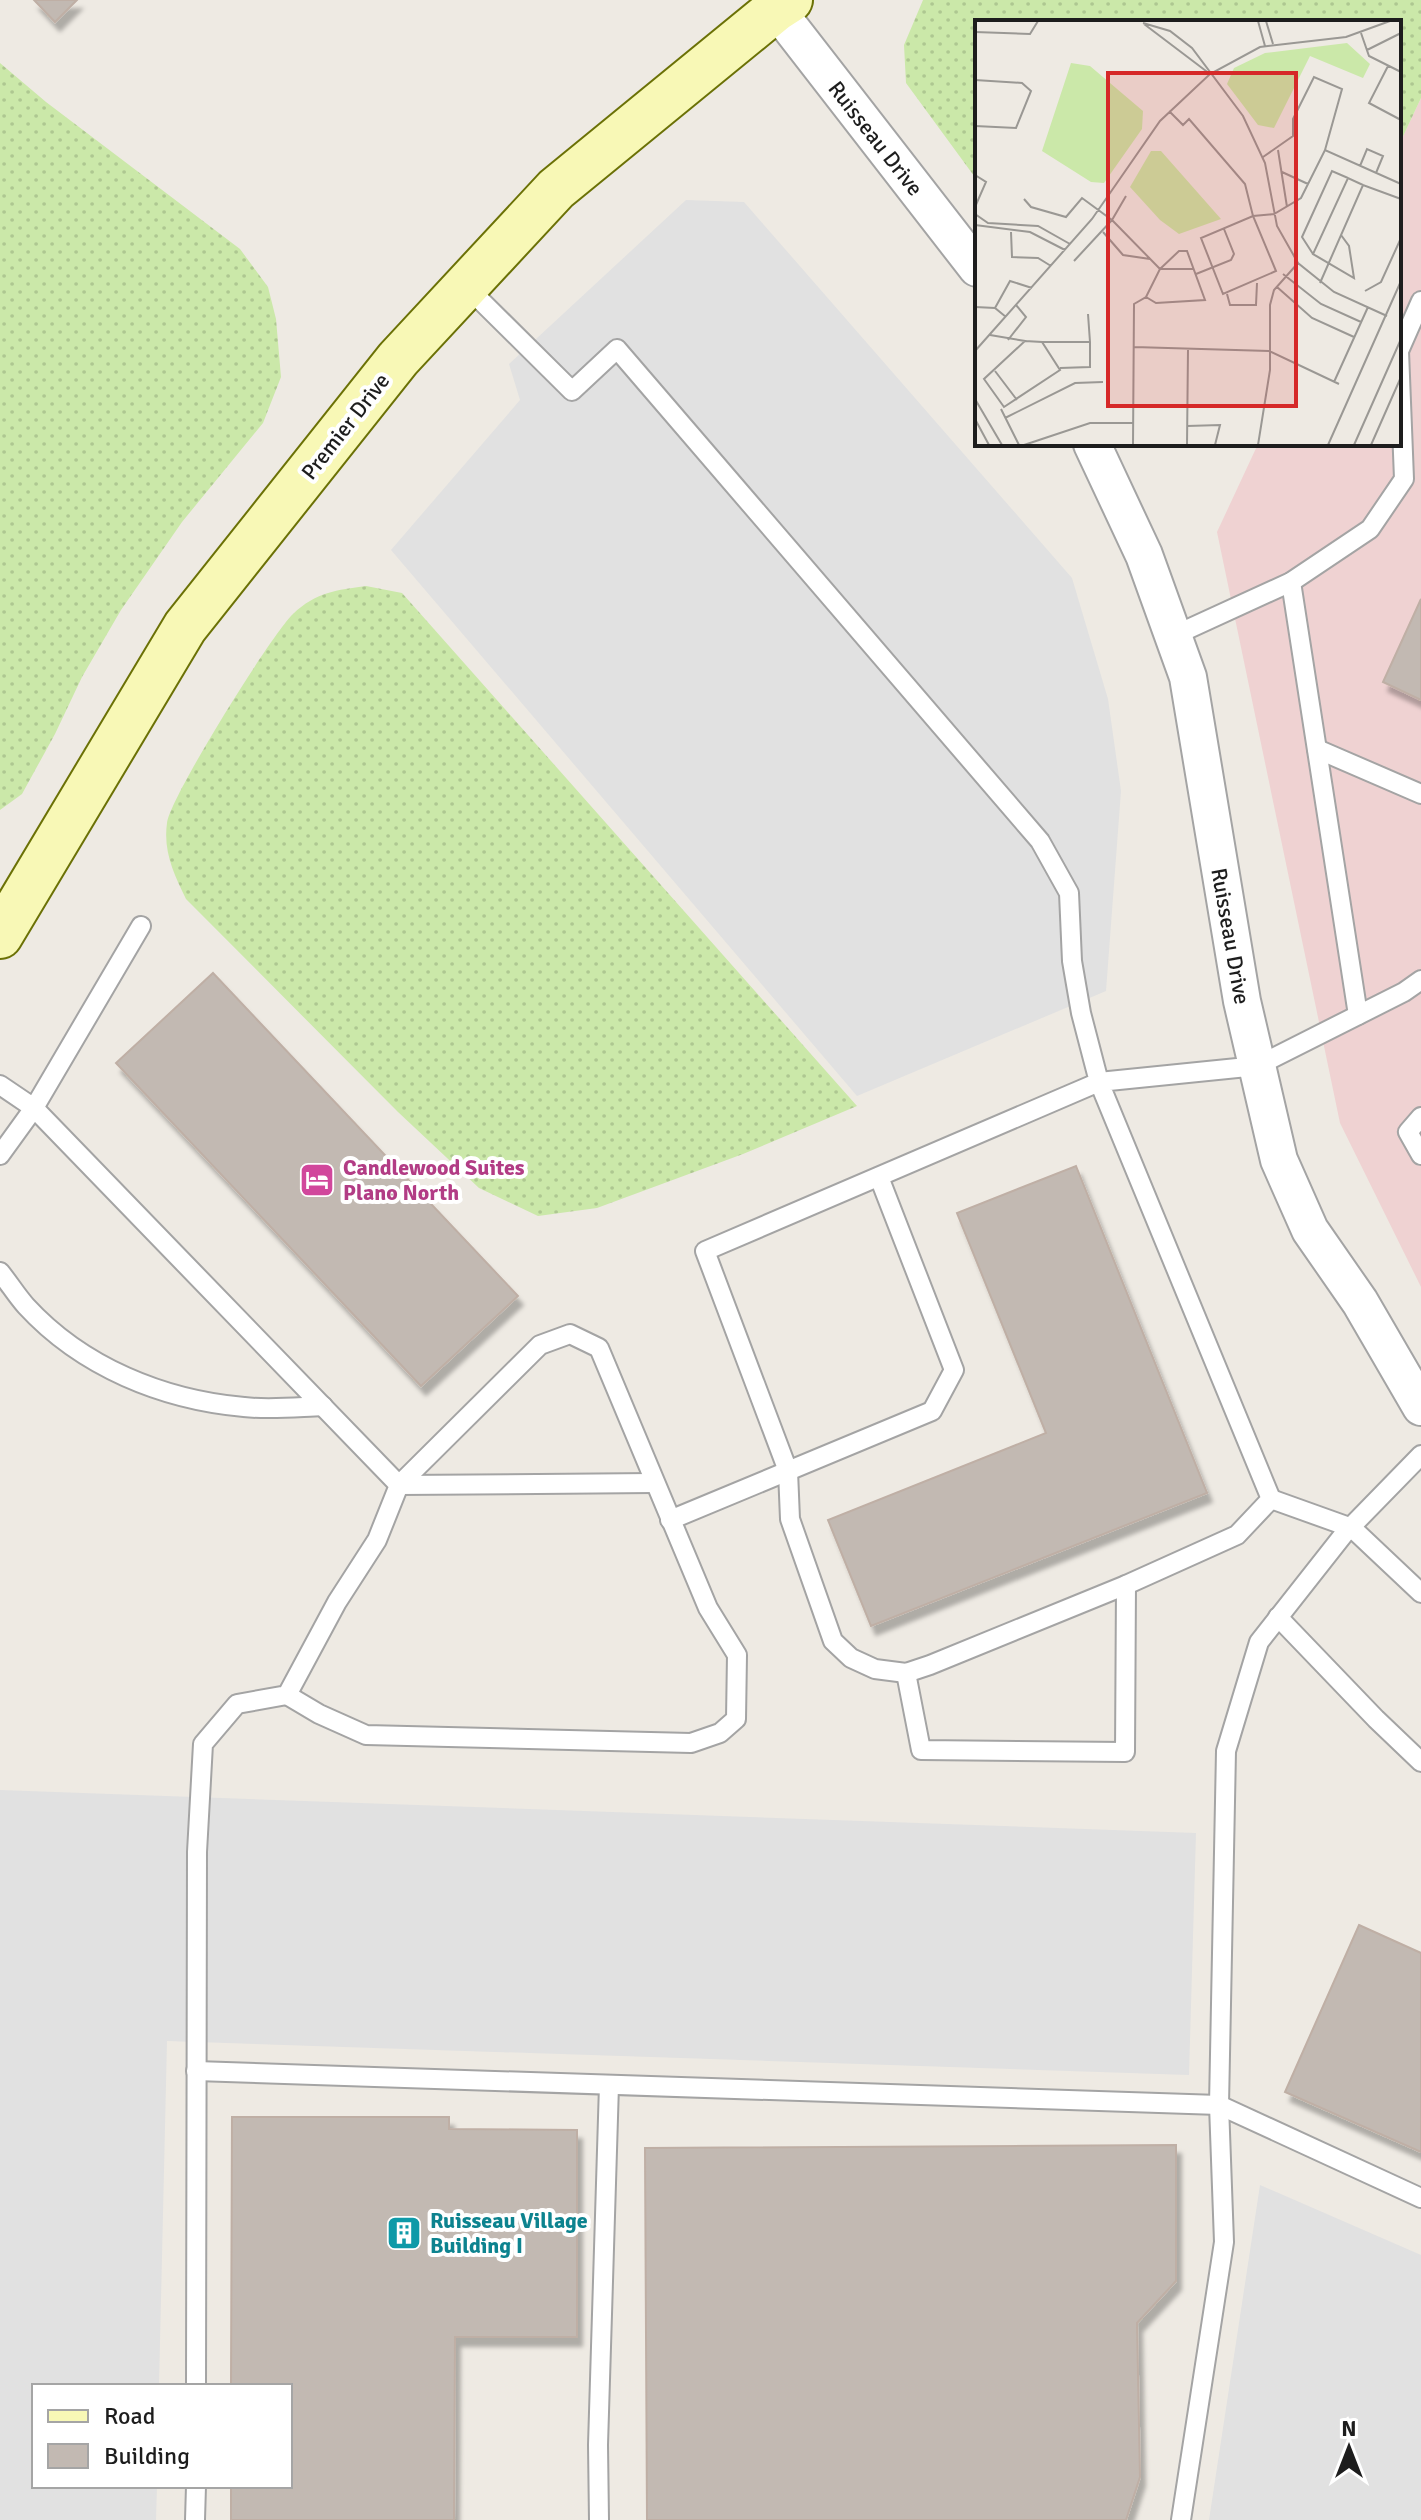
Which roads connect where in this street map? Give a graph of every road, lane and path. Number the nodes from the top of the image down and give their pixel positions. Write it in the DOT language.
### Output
graph roads {
  1 [pos="774,2"];
  2 [pos="975,265"];
  3 [pos="466,286"];
  4 [pos="1421,301"];
  5 [pos="1401,346"];
  6 [pos="1401,402"];
  7 [pos="1093,446"];
  8 [pos="1291,582"];
  9 [pos="1173,636"];
  10 [pos="1317,749"];
  11 [pos="1421,794"];
  12 [pos="141,926"];
  13 [pos="0,936"];
  14 [pos="1421,980"];
  15 [pos="1358,1015"];
  16 [pos="1257,1066"];
  17 [pos="1099,1082"];
  18 [pos="0,1085"];
  19 [pos="34,1108"];
  20 [pos="1421,1117"];
  21 [pos="0,1155"];
  22 [pos="1421,1155"];
  23 [pos="879,1177"];
  24 [pos="0,1272"];
  25 [pos="323,1406"];
  26 [pos="1421,1407"];
  27 [pos="1421,1455"];
  28 [pos="788,1471"];
  29 [pos="654,1483"];
  30 [pos="399,1485"];
  31 [pos="1271,1499"];
  32 [pos="670,1520"];
  33 [pos="1352,1528"];
  34 [pos="1126,1585"];
  35 [pos="1421,1593"];
  36 [pos="1278,1617"];
  37 [pos="906,1673"];
  38 [pos="287,1695"];
  39 [pos="1421,1762"];
  40 [pos="196,2071"];
  41 [pos="609,2085"];
  42 [pos="1219,2105"];
  43 [pos="1421,2198"];
  44 [pos="196,2384"];
  45 [pos="196,2488"];
  46 [pos="195,2520"];
  47 [pos="599,2520"];
  48 [pos="1181,2520"];
  1 -- 2 [label="street, Ruisseau Drive"];
  1 -- 3 [label="street, Premier Drive"];
  3 -- 13 [label="street, Premier Drive"];
  3 -- 17 [label="lane"];
  4 -- 5 [label="lane"];
  6 -- 8 [label="lane"];
  7 -- 9 [label="street, Ruisseau Drive"];
  8 -- 9 [label="lane"];
  8 -- 10 [label="lane"];
  9 -- 16 [label="street, Ruisseau Drive"];
  10 -- 11 [label="lane"];
  10 -- 15 [label="lane"];
  12 -- 19 [label="lane"];
  14 -- 15 [label="lane"];
  15 -- 16 [label="lane"];
  16 -- 17 [label="lane"];
  16 -- 26 [label="street, Ruisseau Drive"];
  17 -- 23 [label="lane"];
  17 -- 31 [label="lane"];
  18 -- 19 [label="lane"];
  19 -- 21 [label="lane"];
  19 -- 25 [label="lane"];
  20 -- 22 [label="lane"];
  23 -- 28 [label="lane"];
  23 -- 28 [label="lane"];
  24 -- 25 [label="lane"];
  25 -- 30 [label="lane"];
  27 -- 33 [label="lane"];
  28 -- 32 [label="lane"];
  28 -- 37 [label="lane"];
  29 -- 30 [label="lane"];
  29 -- 30 [label="lane"];
  29 -- 32 [label="lane"];
  30 -- 38 [label="lane"];
  31 -- 33 [label="lane"];
  31 -- 34 [label="lane"];
  32 -- 38 [label="lane"];
  33 -- 35 [label="lane"];
  33 -- 36 [label="lane"];
  34 -- 37 [label="lane"];
  34 -- 37 [label="lane"];
  36 -- 39 [label="lane"];
  36 -- 42 [label="lane"];
  38 -- 40 [label="lane"];
  40 -- 41 [label="lane"];
  40 -- 44 [label="lane"];
  41 -- 42 [label="lane"];
  41 -- 47 [label="lane"];
  42 -- 43 [label="lane"];
  42 -- 48 [label="lane"];
  45 -- 46 [label="lane"];
}
